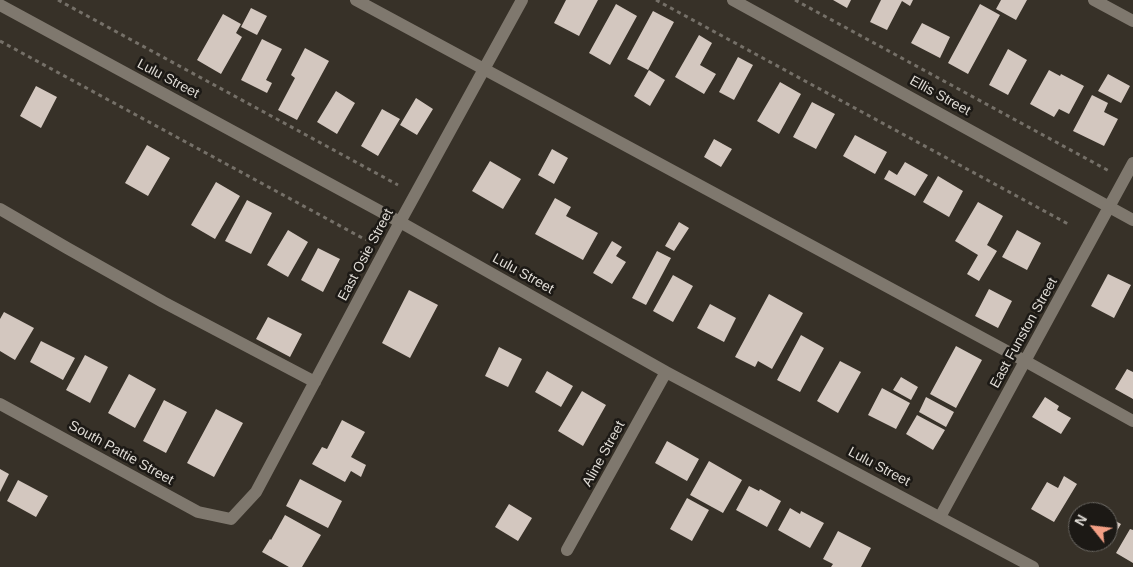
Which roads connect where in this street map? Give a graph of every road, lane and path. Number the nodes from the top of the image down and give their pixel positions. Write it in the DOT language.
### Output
graph roads {
  1 [pos="58,0"];
  2 [pos="356,0"];
  3 [pos="522,0"];
  4 [pos="656,0"];
  5 [pos="733,0"];
  6 [pos="795,0"];
  7 [pos="1094,0"];
  8 [pos="0,5"];
  9 [pos="1133,21"];
  10 [pos="0,41"];
  11 [pos="484,70"];
  12 [pos="1133,163"];
  13 [pos="1124,180"];
  14 [pos="398,185"];
  15 [pos="1109,206"];
  16 [pos="0,209"];
  17 [pos="1133,220"];
  18 [pos="400,222"];
  19 [pos="1070,225"];
  20 [pos="366,240"];
  21 [pos="1025,361"];
  22 [pos="666,372"];
  23 [pos="315,382"];
  24 [pos="0,404"];
  25 [pos="1133,421"];
  26 [pos="940,517"];
  27 [pos="230,519"];
  28 [pos="567,550"];
  29 [pos="1033,567"];
  1 -- 14 [label="path"];
  2 -- 11 [label="street"];
  3 -- 11 [label="street, East Osie Street"];
  4 -- 19 [label="path"];
  5 -- 15 [label="street, Ellis Street"];
  6 -- 13 [label="path"];
  7 -- 9 [label="street"];
  8 -- 18 [label="street, Lulu Street"];
  10 -- 20 [label="path"];
  11 -- 18 [label="street, East Osie Street"];
  11 -- 21 [label="street"];
  12 -- 13 [label="street, East Funston Street"];
  13 -- 15 [label="street, East Funston Street"];
  15 -- 17 [label="street, Ellis Street"];
  15 -- 21 [label="street, East Funston Street"];
  16 -- 23 [label="street"];
  18 -- 22 [label="street, Lulu Street"];
  18 -- 23 [label="street, East Osie Street"];
  21 -- 25 [label="street"];
  21 -- 26 [label="street, East Funston Street"];
  22 -- 26 [label="street, Lulu Street"];
  22 -- 28 [label="street, Aline Street"];
  23 -- 27 [label="street, East Osie Street"];
  24 -- 27 [label="street, South Pattie Street"];
  26 -- 29 [label="street, Lulu Street"];
}
